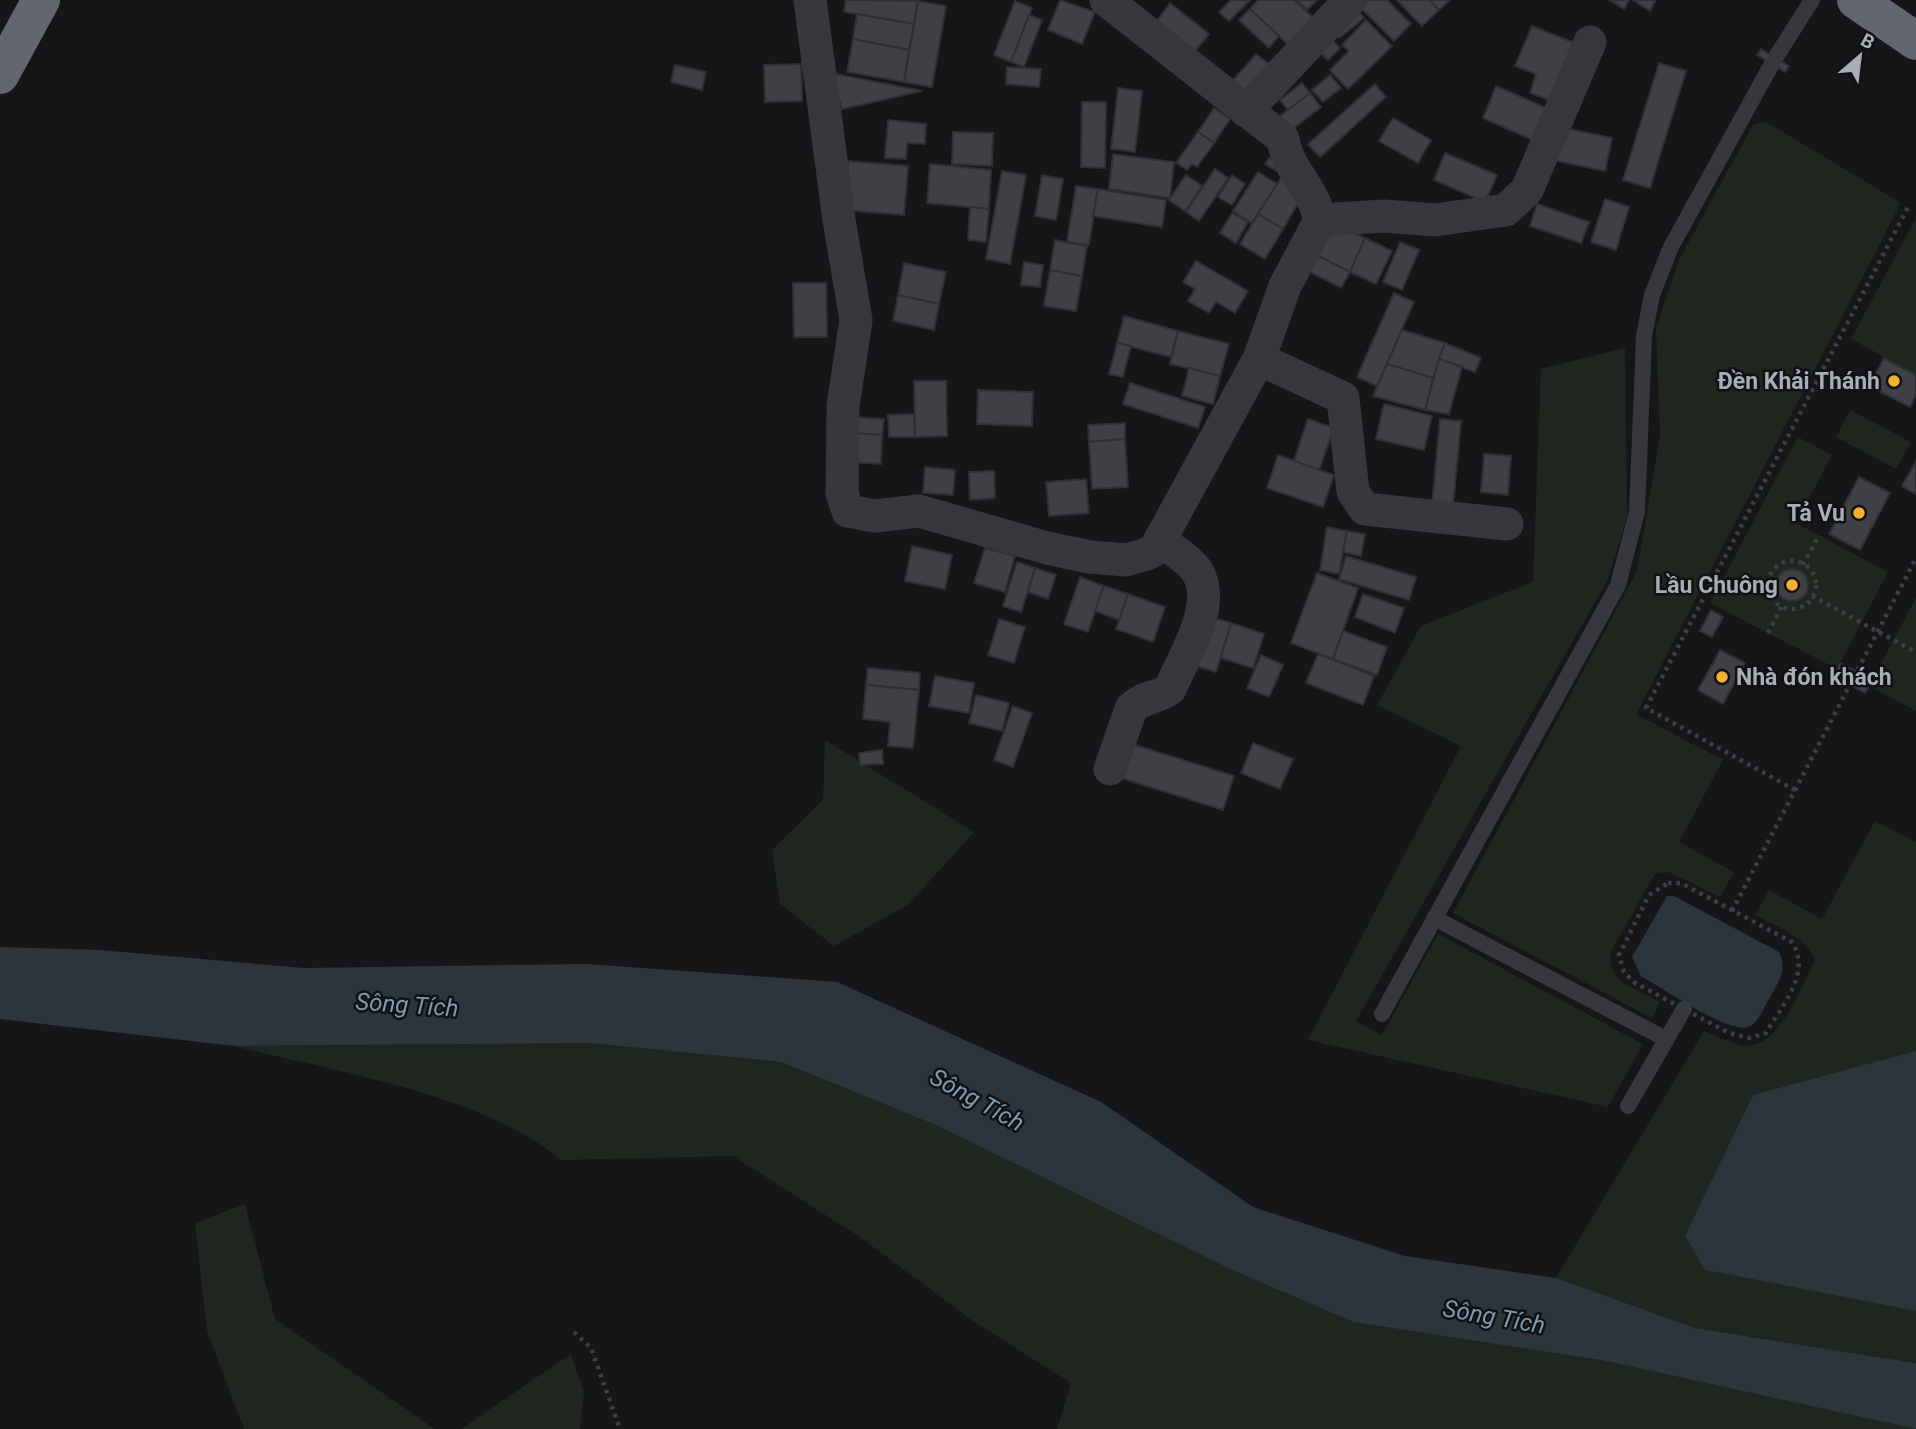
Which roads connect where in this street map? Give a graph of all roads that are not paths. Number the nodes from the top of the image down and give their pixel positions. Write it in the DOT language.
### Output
graph roads {
  1 [pos="23,0"];
  2 [pos="41,0"];
  3 [pos="810,0"];
  4 [pos="1106,0"];
  5 [pos="1350,0"];
  6 [pos="1812,0"];
  7 [pos="1856,0"];
  8 [pos="1916,41"];
  9 [pos="1590,42"];
  10 [pos="0,48"];
  11 [pos="0,75"];
  12 [pos="1246,111"];
  13 [pos="1320,220"];
  14 [pos="1259,359"];
  15 [pos="1507,524"];
  16 [pos="1160,540"];
  17 [pos="1110,769"];
  18 [pos="1434,918"];
  19 [pos="1684,1009"];
  20 [pos="1382,1014"];
  21 [pos="1666,1040"];
  22 [pos="1628,1106"];
  1 -- 10 [label="highway"];
  2 -- 11 [label="highway"];
  3 -- 16 [label="street"];
  4 -- 12 [label="street"];
  5 -- 12 [label="street"];
  6 -- 18 [label="lane"];
  7 -- 8 [label="highway"];
  9 -- 13 [label="street"];
  12 -- 13 [label="street"];
  13 -- 14 [label="street"];
  14 -- 15 [label="street"];
  14 -- 16 [label="street"];
  16 -- 17 [label="street"];
  18 -- 20 [label="lane"];
  18 -- 21 [label="lane"];
  19 -- 21 [label="lane"];
  21 -- 22 [label="lane"];
}
